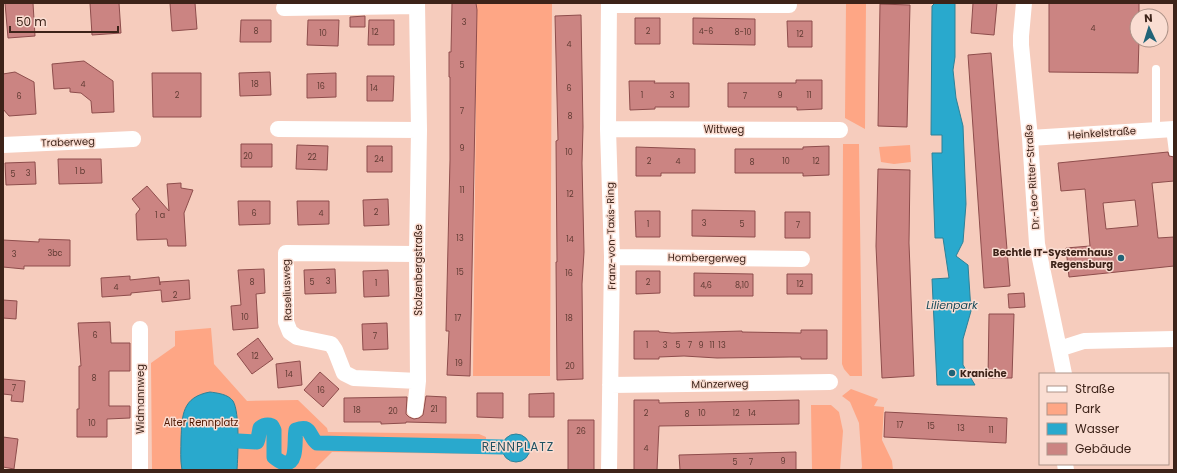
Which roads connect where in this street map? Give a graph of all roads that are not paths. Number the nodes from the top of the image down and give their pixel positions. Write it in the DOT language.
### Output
graph roads {
  1 [pos="1024,3"];
  2 [pos="417,4"];
  3 [pos="609,4"];
  4 [pos="789,5"];
  5 [pos="284,8"];
  6 [pos="1156,69"];
  7 [pos="278,129"];
  8 [pos="608,129"];
  9 [pos="1167,129"];
  10 [pos="419,130"];
  11 [pos="840,130"];
  12 [pos="1030,138"];
  13 [pos="133,139"];
  14 [pos="3,145"];
  15 [pos="1173,152"];
  16 [pos="417,254"];
  17 [pos="612,257"];
  18 [pos="802,259"];
  19 [pos="140,329"];
  20 [pos="1174,339"];
  21 [pos="1059,349"];
  22 [pos="1064,373"];
  23 [pos="418,381"];
  24 [pos="830,382"];
  25 [pos="610,385"];
  26 [pos="415,410"];
  27 [pos="140,470"];
  28 [pos="610,470"];
  1 -- 12 [label="street, Dr.-Leo-Ritter-Straße"];
  2 -- 5 [label="street, Stolzenbergstraße"];
  2 -- 10 [label="street, Stolzenbergstraße"];
  3 -- 4 [label="street"];
  3 -- 8 [label="street, Franz-von-Taxis-Ring"];
  6 -- 9 [label="lane"];
  7 -- 10 [label="street"];
  8 -- 11 [label="street, Wittweg"];
  8 -- 17 [label="street, Franz-von-Taxis-Ring"];
  9 -- 12 [label="street, Heinkelstraße"];
  9 -- 15 [label="lane"];
  10 -- 16 [label="street, Stolzenbergstraße"];
  12 -- 21 [label="street, Dr.-Leo-Ritter-Straße"];
  13 -- 14 [label="street, Traberweg"];
  16 -- 23 [label="street, Stolzenbergstraße"];
  16 -- 23 [label="street, Raseliusweg"];
  17 -- 18 [label="street, Hombergerweg"];
  17 -- 25 [label="street, Franz-von-Taxis-Ring"];
  19 -- 27 [label="street, Widmannweg"];
  20 -- 21 [label="street"];
  21 -- 22 [label="street, Dr.-Leo-Ritter-Straße"];
  23 -- 26 [label="street, Stolzenbergstraße"];
  24 -- 25 [label="street, Münzerweg"];
  25 -- 28 [label="street, Franz-von-Taxis-Ring"];
}
